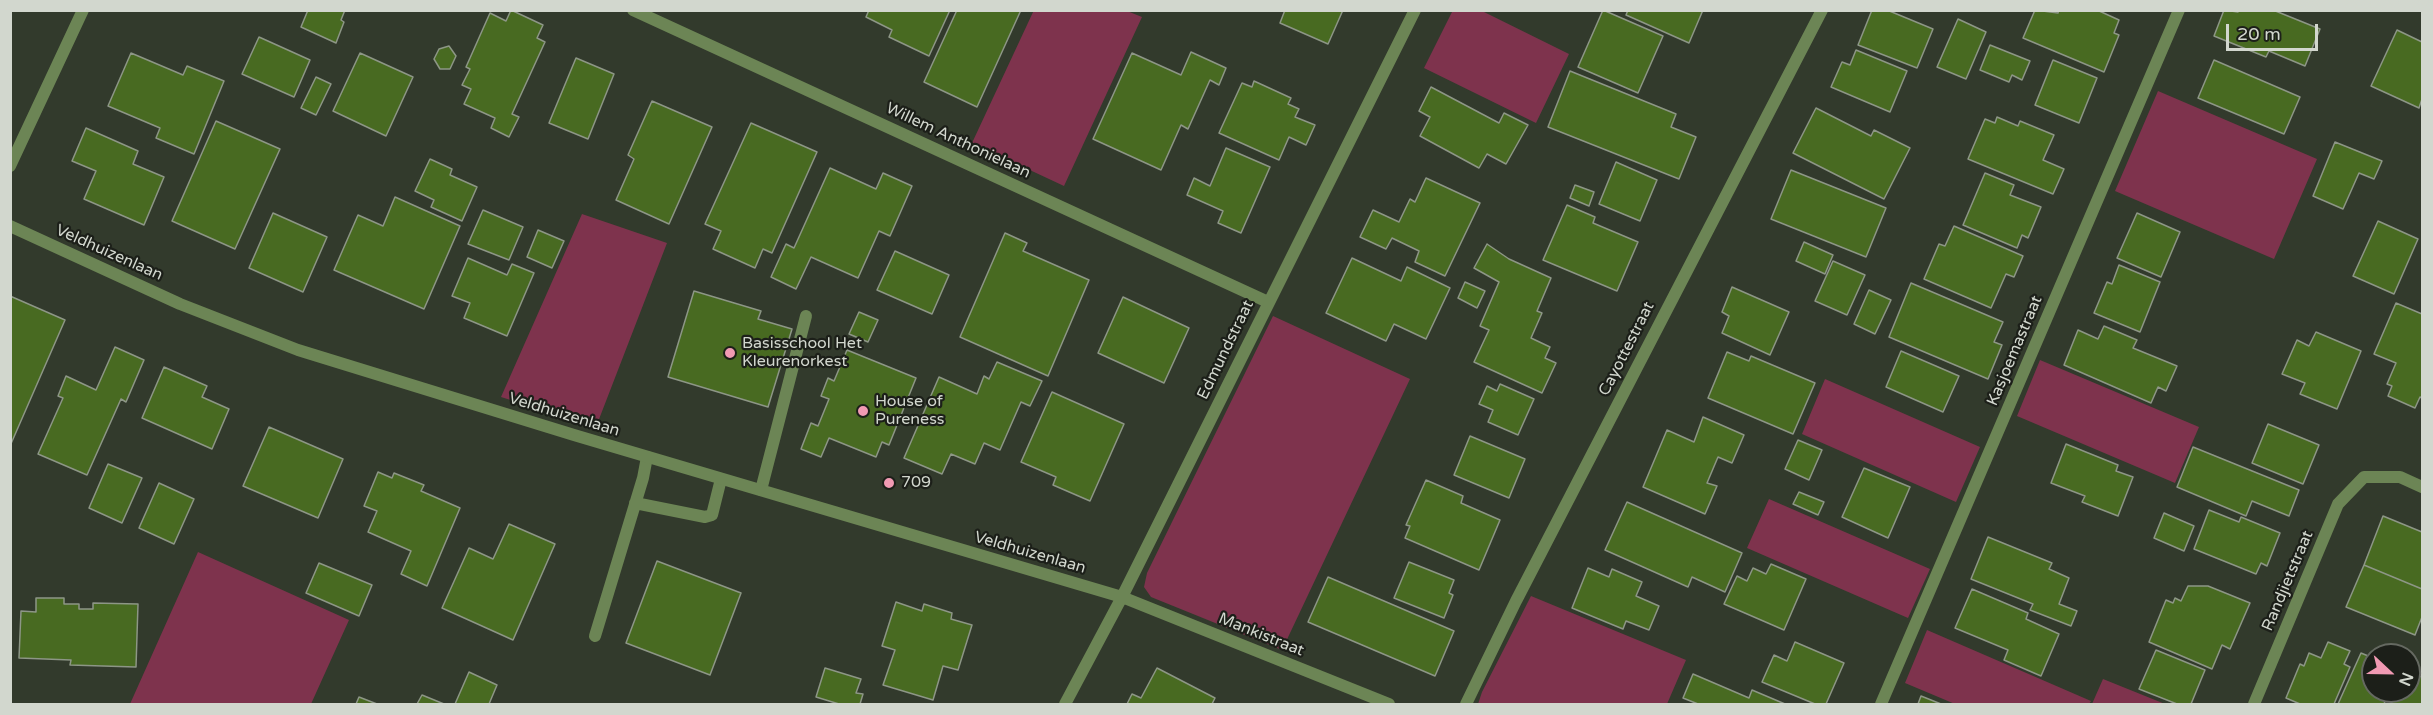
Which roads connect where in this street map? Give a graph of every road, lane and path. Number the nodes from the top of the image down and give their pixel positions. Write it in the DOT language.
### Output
graph roads {
  1 [pos="83,10"];
  2 [pos="633,10"];
  3 [pos="1415,10"];
  4 [pos="1822,10"];
  5 [pos="2180,10"];
  6 [pos="10,166"];
  7 [pos="10,226"];
  8 [pos="1268,303"];
  9 [pos="806,316"];
  10 [pos="647,457"];
  11 [pos="721,478"];
  12 [pos="2422,487"];
  13 [pos="761,490"];
  14 [pos="635,503"];
  15 [pos="1122,597"];
  16 [pos="596,636"];
  17 [pos="1065,705"];
  18 [pos="1389,705"];
  19 [pos="1466,705"];
  20 [pos="1881,705"];
  21 [pos="2254,705"];
  1 -- 6 [label="street"];
  2 -- 8 [label="street, Willem Anthonielaan"];
  3 -- 8 [label="street, Edmundstraat"];
  4 -- 19 [label="street, Cayottestraat"];
  5 -- 20 [label="street, Kasjoemastraat"];
  7 -- 10 [label="street, Veldhuizenlaan"];
  8 -- 15 [label="street, Edmundstraat"];
  9 -- 13 [label="street"];
  10 -- 11 [label="street, Veldhuizenlaan"];
  10 -- 14 [label="street"];
  11 -- 13 [label="street, Veldhuizenlaan"];
  11 -- 14 [label="street"];
  12 -- 21 [label="street, Randjietstraat"];
  13 -- 15 [label="street, Veldhuizenlaan"];
  14 -- 16 [label="street"];
  15 -- 17 [label="street, Edmundstraat"];
  15 -- 18 [label="street, Mankistraat"];
}
